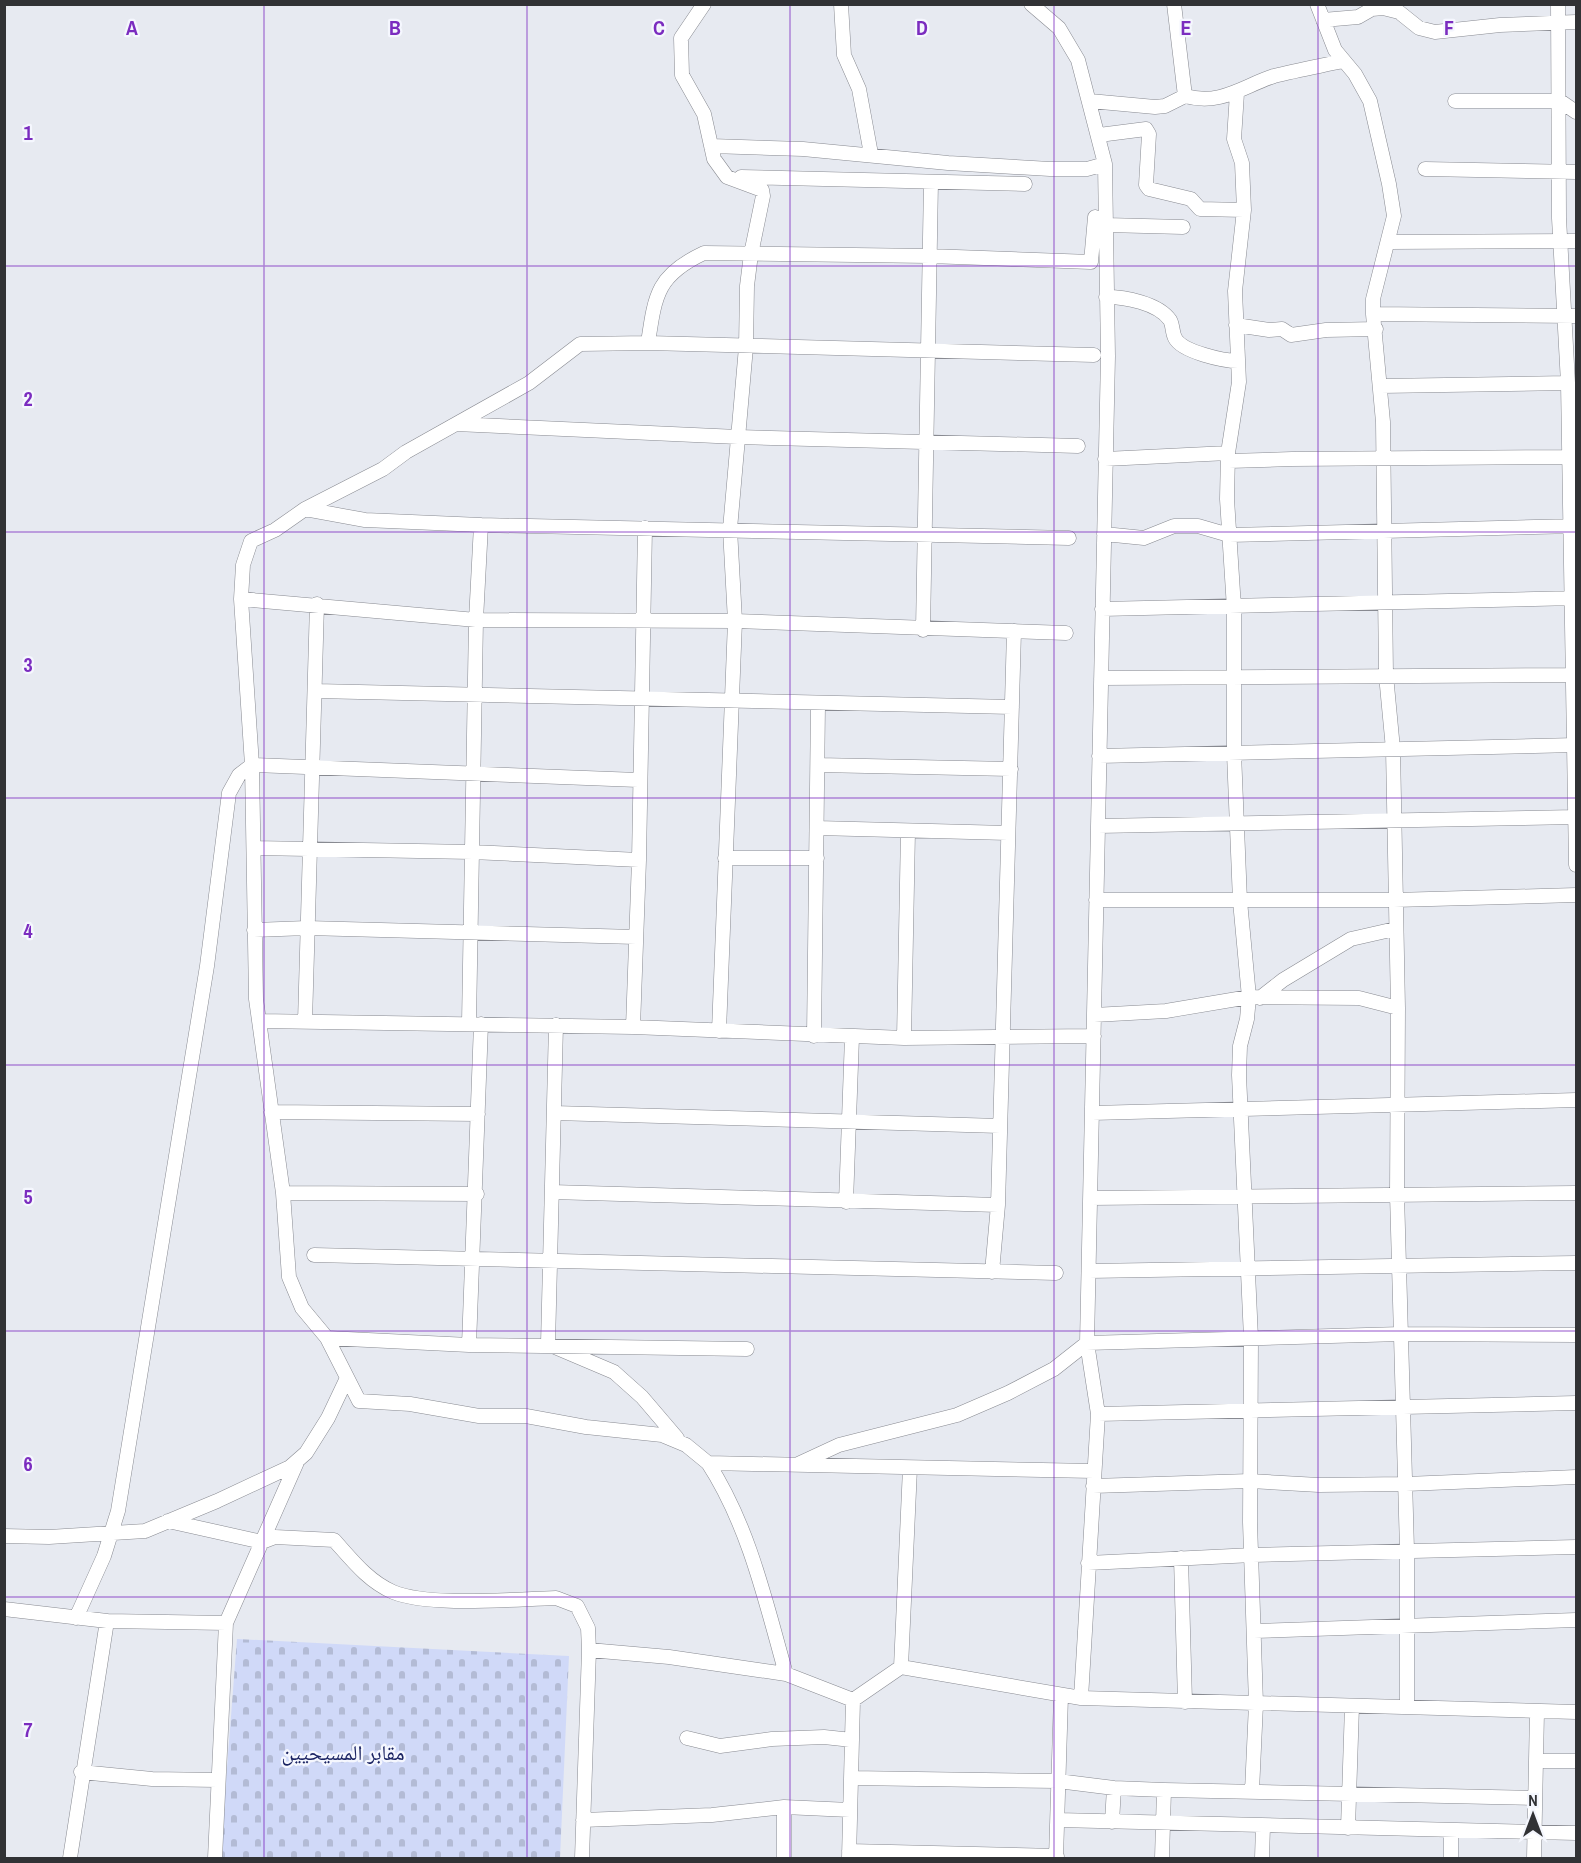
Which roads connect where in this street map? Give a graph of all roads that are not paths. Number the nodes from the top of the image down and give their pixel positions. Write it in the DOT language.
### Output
graph roads {
  1 [pos="704,4"];
  2 [pos="841,4"];
  3 [pos="1031,4"];
  4 [pos="1174,4"];
  5 [pos="1317,4"];
  6 [pos="1558,4"];
  7 [pos="1372,7"];
  8 [pos="1046,10"];
  9 [pos="1323,20"];
  10 [pos="1559,22"];
  11 [pos="1576,22"];
  12 [pos="1343,62"];
  13 [pos="1237,93"];
  14 [pos="1185,96"];
  15 [pos="1090,101"];
  16 [pos="1455,101"];
  17 [pos="1560,101"];
  18 [pos="1576,112"];
  19 [pos="1099,135"];
  20 [pos="711,146"];
  21 [pos="871,154"];
  22 [pos="1105,164"];
  23 [pos="1425,169"];
  24 [pos="1576,171"];
  25 [pos="1558,172"];
  26 [pos="727,177"];
  27 [pos="931,182"];
  28 [pos="1025,184"];
  29 [pos="1244,210"];
  30 [pos="1100,221"];
  31 [pos="1183,227"];
  32 [pos="1576,241"];
  33 [pos="1389,242"];
  34 [pos="1561,242"];
  35 [pos="751,254"];
  36 [pos="929,256"];
  37 [pos="1106,297"];
  38 [pos="1373,314"];
  39 [pos="1571,316"];
  40 [pos="1236,325"];
  41 [pos="1376,329"];
  42 [pos="648,343"];
  43 [pos="746,346"];
  44 [pos="927,349"];
  45 [pos="1094,355"];
  46 [pos="1238,361"];
  47 [pos="1568,383"];
  48 [pos="1381,387"];
  49 [pos="1572,409"];
  50 [pos="454,424"];
  51 [pos="738,437"];
  52 [pos="927,441"];
  53 [pos="1078,446"];
  54 [pos="1228,457"];
  55 [pos="1573,457"];
  56 [pos="1105,459"];
  57 [pos="1383,459"];
  58 [pos="305,509"];
  59 [pos="482,525"];
  60 [pos="1573,526"];
  61 [pos="645,528"];
  62 [pos="730,529"];
  63 [pos="1384,531"];
  64 [pos="1104,534"];
  65 [pos="924,535"];
  66 [pos="1229,535"];
  67 [pos="1069,538"];
  68 [pos="1574,598"];
  69 [pos="241,599"];
  70 [pos="1385,602"];
  71 [pos="317,604"];
  72 [pos="1234,608"];
  73 [pos="1102,609"];
  74 [pos="476,620"];
  75 [pos="735,621"];
  76 [pos="644,622"];
  77 [pos="923,630"];
  78 [pos="1014,631"];
  79 [pos="1066,633"];
  80 [pos="1386,675"];
  81 [pos="1574,675"];
  82 [pos="1101,678"];
  83 [pos="1234,678"];
  84 [pos="316,691"];
  85 [pos="476,696"];
  86 [pos="642,700"];
  87 [pos="731,702"];
  88 [pos="819,705"];
  89 [pos="1012,707"];
  90 [pos="1575,745"];
  91 [pos="1393,749"];
  92 [pos="1234,753"];
  93 [pos="1099,756"];
  94 [pos="252,765"];
  95 [pos="818,765"];
  96 [pos="312,768"];
  97 [pos="1011,769"];
  98 [pos="473,774"];
  99 [pos="638,780"];
  100 [pos="1576,817"];
  101 [pos="1394,821"];
  102 [pos="1238,824"];
  103 [pos="1098,826"];
  104 [pos="817,828"];
  105 [pos="908,831"];
  106 [pos="1008,832"];
  107 [pos="254,848"];
  108 [pos="309,850"];
  109 [pos="472,852"];
  110 [pos="725,858"];
  111 [pos="817,858"];
  112 [pos="639,860"];
  113 [pos="1576,865"];
  114 [pos="1576,895"];
  115 [pos="1096,900"];
  116 [pos="1394,900"];
  117 [pos="1240,901"];
  118 [pos="307,928"];
  119 [pos="1395,929"];
  120 [pos="254,930"];
  121 [pos="471,933"];
  122 [pos="636,937"];
  123 [pos="1254,997"];
  124 [pos="1398,1008"];
  125 [pos="1094,1015"];
  126 [pos="260,1020"];
  127 [pos="305,1022"];
  128 [pos="475,1023"];
  129 [pos="556,1025"];
  130 [pos="633,1027"];
  131 [pos="719,1030"];
  132 [pos="1002,1035"];
  133 [pos="814,1036"];
  134 [pos="1094,1036"];
  135 [pos="852,1037"];
  136 [pos="904,1038"];
  137 [pos="1576,1100"];
  138 [pos="1396,1105"];
  139 [pos="1241,1111"];
  140 [pos="271,1112"];
  141 [pos="554,1113"];
  142 [pos="1092,1113"];
  143 [pos="478,1114"];
  144 [pos="849,1123"];
  145 [pos="1000,1126"];
  146 [pos="552,1192"];
  147 [pos="283,1193"];
  148 [pos="1576,1193"];
  149 [pos="477,1194"];
  150 [pos="1397,1194"];
  151 [pos="1245,1196"];
  152 [pos="1090,1198"];
  153 [pos="846,1202"];
  154 [pos="998,1205"];
  155 [pos="314,1255"];
  156 [pos="550,1260"];
  157 [pos="474,1261"];
  158 [pos="1576,1263"];
  159 [pos="1399,1264"];
  160 [pos="1246,1267"];
  161 [pos="1089,1270"];
  162 [pos="992,1272"];
  163 [pos="1056,1273"];
  164 [pos="1401,1334"];
  165 [pos="1576,1335"];
  166 [pos="327,1338"];
  167 [pos="1251,1338"];
  168 [pos="1087,1343"];
  169 [pos="548,1344"];
  170 [pos="469,1345"];
  171 [pos="747,1348"];
  172 [pos="347,1378"];
  173 [pos="1576,1403"];
  174 [pos="1404,1406"];
  175 [pos="1249,1410"];
  176 [pos="1098,1414"];
  177 [pos="686,1445"];
  178 [pos="298,1460"];
  179 [pos="708,1463"];
  180 [pos="796,1465"];
  181 [pos="910,1468"];
  182 [pos="1094,1471"];
  183 [pos="1576,1477"];
  184 [pos="1250,1481"];
  185 [pos="1406,1484"];
  186 [pos="1093,1486"];
  187 [pos="168,1521"];
  188 [pos="111,1533"];
  189 [pos="4,1536"];
  190 [pos="262,1542"];
  191 [pos="1576,1547"];
  192 [pos="1407,1550"];
  193 [pos="1253,1555"];
  194 [pos="1181,1558"];
  195 [pos="1088,1563"];
  196 [pos="4,1609"];
  197 [pos="75,1618"];
  198 [pos="1576,1620"];
  199 [pos="107,1621"];
  200 [pos="226,1623"];
  201 [pos="1407,1625"];
  202 [pos="1254,1631"];
  203 [pos="589,1650"];
  204 [pos="901,1667"];
  205 [pos="786,1674"];
  206 [pos="1061,1696"];
  207 [pos="1081,1698"];
  208 [pos="853,1700"];
  209 [pos="1185,1702"];
  210 [pos="1256,1704"];
  211 [pos="1352,1706"];
  212 [pos="1407,1707"];
  213 [pos="1537,1712"];
  214 [pos="1576,1712"];
  215 [pos="687,1738"];
  216 [pos="852,1740"];
  217 [pos="1536,1761"];
  218 [pos="1576,1761"];
  219 [pos="81,1772"];
  220 [pos="851,1778"];
  221 [pos="217,1780"];
  222 [pos="1058,1781"];
  223 [pos="1114,1788"];
  224 [pos="1164,1790"];
  225 [pos="1252,1791"];
  226 [pos="1349,1794"];
  227 [pos="1535,1798"];
  228 [pos="784,1807"];
  229 [pos="850,1810"];
  230 [pos="1058,1820"];
  231 [pos="583,1821"];
  232 [pos="1112,1822"];
  233 [pos="1163,1824"];
  234 [pos="1263,1826"];
  235 [pos="1348,1828"];
  236 [pos="1451,1832"];
  237 [pos="1534,1832"];
  238 [pos="1576,1833"];
  239 [pos="849,1855"];
  240 [pos="1056,1857"];
  241 [pos="70,1858"];
  242 [pos="215,1858"];
  243 [pos="582,1858"];
  244 [pos="784,1858"];
  245 [pos="1162,1858"];
  246 [pos="1262,1858"];
  247 [pos="1451,1858"];
  248 [pos="1534,1858"];
  1 -- 20 [label="street"];
  2 -- 21 [label="street"];
  3 -- 8 [label="street"];
  4 -- 14 [label="street"];
  5 -- 9 [label="street"];
  6 -- 10 [label="street"];
  7 -- 9 [label="street"];
  7 -- 10 [label="street"];
  8 -- 15 [label="street"];
  9 -- 12 [label="street"];
  10 -- 11 [label="street"];
  10 -- 17 [label="street"];
  12 -- 13 [label="street"];
  12 -- 33 [label="street"];
  13 -- 14 [label="street"];
  13 -- 29 [label="street"];
  14 -- 15 [label="street"];
  15 -- 19 [label="street"];
  16 -- 17 [label="street"];
  17 -- 18 [label="street"];
  17 -- 25 [label="street"];
  19 -- 22 [label="street"];
  19 -- 29 [label="street"];
  20 -- 21 [label="street"];
  20 -- 26 [label="street"];
  21 -- 22 [label="street"];
  22 -- 30 [label="street"];
  23 -- 25 [label="street"];
  24 -- 25 [label="street"];
  25 -- 34 [label="street"];
  26 -- 27 [label="street"];
  26 -- 35 [label="street"];
  27 -- 28 [label="street"];
  27 -- 36 [label="street"];
  29 -- 40 [label="street"];
  30 -- 31 [label="street"];
  30 -- 36 [label="street"];
  30 -- 37 [label="street"];
  32 -- 34 [label="street"];
  33 -- 34 [label="street"];
  33 -- 38 [label="street"];
  34 -- 39 [label="street"];
  35 -- 36 [label="street"];
  35 -- 42 [label="street"];
  35 -- 43 [label="street"];
  36 -- 44 [label="street"];
  37 -- 46 [label="street"];
  37 -- 56 [label="street"];
  38 -- 39 [label="street"];
  38 -- 41 [label="street"];
  39 -- 47 [label="street"];
  40 -- 41 [label="street"];
  40 -- 46 [label="street"];
  41 -- 48 [label="street"];
  42 -- 43 [label="street"];
  42 -- 50 [label="street"];
  43 -- 44 [label="street"];
  43 -- 51 [label="street"];
  44 -- 45 [label="street"];
  44 -- 52 [label="street"];
  46 -- 54 [label="street"];
  47 -- 48 [label="street"];
  47 -- 49 [label="street"];
  48 -- 57 [label="street"];
  49 -- 55 [label="street"];
  50 -- 51 [label="street"];
  50 -- 58 [label="street"];
  51 -- 52 [label="street"];
  51 -- 62 [label="street"];
  52 -- 53 [label="street"];
  52 -- 65 [label="street"];
  54 -- 56 [label="street"];
  54 -- 57 [label="street"];
  54 -- 66 [label="street"];
  55 -- 57 [label="street"];
  55 -- 60 [label="street"];
  56 -- 64 [label="street"];
  57 -- 63 [label="street"];
  58 -- 59 [label="street"];
  58 -- 69 [label="street"];
  59 -- 61 [label="street"];
  59 -- 74 [label="street"];
  60 -- 63 [label="street"];
  60 -- 68 [label="street"];
  61 -- 62 [label="street"];
  61 -- 76 [label="street"];
  62 -- 65 [label="street"];
  62 -- 75 [label="street"];
  63 -- 66 [label="street"];
  63 -- 70 [label="street"];
  64 -- 66 [label="street"];
  64 -- 73 [label="street"];
  65 -- 67 [label="street"];
  65 -- 77 [label="street"];
  66 -- 72 [label="street"];
  68 -- 70 [label="street"];
  68 -- 81 [label="street"];
  69 -- 71 [label="street"];
  69 -- 94 [label="street"];
  70 -- 72 [label="street"];
  70 -- 80 [label="street"];
  71 -- 74 [label="street"];
  71 -- 84 [label="street"];
  72 -- 73 [label="street"];
  72 -- 83 [label="street"];
  73 -- 82 [label="street"];
  74 -- 76 [label="street"];
  74 -- 85 [label="street"];
  75 -- 76 [label="street"];
  75 -- 77 [label="street"];
  75 -- 87 [label="street"];
  76 -- 86 [label="street"];
  77 -- 78 [label="street"];
  78 -- 79 [label="street"];
  78 -- 89 [label="street"];
  80 -- 81 [label="street"];
  80 -- 83 [label="street"];
  80 -- 91 [label="street"];
  81 -- 90 [label="street"];
  82 -- 83 [label="street"];
  82 -- 93 [label="street"];
  83 -- 92 [label="street"];
  84 -- 85 [label="street"];
  84 -- 96 [label="street"];
  85 -- 86 [label="street"];
  85 -- 98 [label="street"];
  86 -- 87 [label="street"];
  86 -- 99 [label="street"];
  87 -- 88 [label="street"];
  87 -- 110 [label="street"];
  88 -- 89 [label="street"];
  88 -- 95 [label="street"];
  89 -- 97 [label="street"];
  90 -- 91 [label="street"];
  90 -- 100 [label="street"];
  91 -- 92 [label="street"];
  91 -- 101 [label="street"];
  92 -- 93 [label="street"];
  92 -- 102 [label="street"];
  93 -- 103 [label="street"];
  94 -- 96 [label="street"];
  94 -- 107 [label="street"];
  94 -- 188 [label="street"];
  95 -- 97 [label="street"];
  95 -- 104 [label="street"];
  96 -- 98 [label="street"];
  96 -- 108 [label="street"];
  97 -- 106 [label="street"];
  98 -- 99 [label="street"];
  98 -- 109 [label="street"];
  99 -- 112 [label="street"];
  100 -- 101 [label="street"];
  100 -- 113 [label="street"];
  101 -- 102 [label="street"];
  101 -- 116 [label="street"];
  102 -- 103 [label="street"];
  102 -- 117 [label="street"];
  103 -- 115 [label="street"];
  104 -- 105 [label="street"];
  104 -- 111 [label="street"];
  105 -- 106 [label="street"];
  105 -- 136 [label="street"];
  106 -- 132 [label="street"];
  107 -- 108 [label="street"];
  107 -- 120 [label="street"];
  108 -- 109 [label="street"];
  108 -- 118 [label="street"];
  109 -- 112 [label="street"];
  109 -- 121 [label="street"];
  110 -- 111 [label="street"];
  110 -- 131 [label="street"];
  111 -- 133 [label="street"];
  112 -- 122 [label="street"];
  114 -- 116 [label="street"];
  115 -- 117 [label="street"];
  115 -- 125 [label="street"];
  116 -- 117 [label="street"];
  116 -- 119 [label="street"];
  117 -- 123 [label="street"];
  118 -- 120 [label="street"];
  118 -- 121 [label="street"];
  118 -- 127 [label="street"];
  119 -- 123 [label="street"];
  119 -- 124 [label="street"];
  120 -- 126 [label="street"];
  121 -- 122 [label="street"];
  121 -- 128 [label="street"];
  122 -- 130 [label="street"];
  123 -- 124 [label="street"];
  123 -- 125 [label="street"];
  123 -- 139 [label="street"];
  124 -- 138 [label="street"];
  125 -- 134 [label="street"];
  126 -- 127 [label="street"];
  126 -- 140 [label="street"];
  127 -- 128 [label="street"];
  128 -- 129 [label="street"];
  128 -- 143 [label="street"];
  129 -- 130 [label="street"];
  129 -- 141 [label="street"];
  130 -- 131 [label="street"];
  131 -- 133 [label="street"];
  132 -- 134 [label="street"];
  132 -- 136 [label="street"];
  132 -- 145 [label="street"];
  133 -- 135 [label="street"];
  134 -- 142 [label="street"];
  135 -- 136 [label="street"];
  135 -- 144 [label="street"];
  137 -- 138 [label="street"];
  138 -- 139 [label="street"];
  138 -- 150 [label="street"];
  139 -- 142 [label="street"];
  139 -- 151 [label="street"];
  140 -- 143 [label="street"];
  140 -- 147 [label="street"];
  141 -- 144 [label="street"];
  141 -- 146 [label="street"];
  142 -- 152 [label="street"];
  143 -- 149 [label="street"];
  144 -- 145 [label="street"];
  144 -- 153 [label="street"];
  145 -- 154 [label="street"];
  146 -- 153 [label="street"];
  146 -- 156 [label="street"];
  147 -- 149 [label="street"];
  147 -- 166 [label="street"];
  148 -- 150 [label="street"];
  149 -- 157 [label="street"];
  150 -- 151 [label="street"];
  150 -- 159 [label="street"];
  151 -- 152 [label="street"];
  151 -- 160 [label="street"];
  152 -- 161 [label="street"];
  153 -- 154 [label="street"];
  154 -- 162 [label="street"];
  155 -- 157 [label="street"];
  156 -- 157 [label="street"];
  156 -- 162 [label="street"];
  156 -- 169 [label="street"];
  157 -- 170 [label="street"];
  158 -- 159 [label="street"];
  159 -- 160 [label="street"];
  159 -- 164 [label="street"];
  160 -- 161 [label="street"];
  160 -- 167 [label="street"];
  161 -- 168 [label="street"];
  162 -- 163 [label="street"];
  164 -- 165 [label="street"];
  164 -- 167 [label="street"];
  164 -- 174 [label="street"];
  166 -- 170 [label="street"];
  166 -- 172 [label="street"];
  167 -- 168 [label="street"];
  167 -- 175 [label="street"];
  168 -- 176 [label="street"];
  168 -- 180 [label="street"];
  169 -- 170 [label="street"];
  169 -- 171 [label="street"];
  169 -- 177 [label="street"];
  172 -- 177 [label="street"];
  172 -- 178 [label="street"];
  173 -- 174 [label="street"];
  174 -- 175 [label="street"];
  174 -- 185 [label="street"];
  175 -- 176 [label="street"];
  175 -- 184 [label="street"];
  176 -- 182 [label="street"];
  177 -- 179 [label="street"];
  178 -- 187 [label="street"];
  178 -- 190 [label="street"];
  179 -- 180 [label="street"];
  179 -- 205 [label="street"];
  180 -- 181 [label="street"];
  181 -- 182 [label="street"];
  181 -- 204 [label="street"];
  182 -- 186 [label="street"];
  183 -- 185 [label="street"];
  184 -- 185 [label="street"];
  184 -- 186 [label="street"];
  184 -- 193 [label="street"];
  185 -- 192 [label="street"];
  186 -- 195 [label="street"];
  187 -- 188 [label="street"];
  187 -- 190 [label="street"];
  188 -- 189 [label="street"];
  188 -- 197 [label="street"];
  190 -- 200 [label="street"];
  190 -- 203 [label="street"];
  191 -- 192 [label="street"];
  192 -- 193 [label="street"];
  192 -- 201 [label="street"];
  193 -- 194 [label="street"];
  193 -- 202 [label="street"];
  194 -- 195 [label="street"];
  194 -- 209 [label="street"];
  195 -- 207 [label="street"];
  196 -- 197 [label="street"];
  197 -- 199 [label="street"];
  198 -- 201 [label="street"];
  199 -- 200 [label="street"];
  199 -- 219 [label="street"];
  200 -- 221 [label="street"];
  201 -- 202 [label="street"];
  201 -- 212 [label="street"];
  202 -- 210 [label="street"];
  203 -- 205 [label="street"];
  203 -- 231 [label="street"];
  204 -- 206 [label="street"];
  204 -- 208 [label="street"];
  205 -- 208 [label="street"];
  206 -- 207 [label="street"];
  206 -- 222 [label="street"];
  207 -- 209 [label="street"];
  208 -- 216 [label="street"];
  209 -- 210 [label="street"];
  210 -- 211 [label="street"];
  210 -- 225 [label="street"];
  211 -- 212 [label="street"];
  211 -- 226 [label="street"];
  212 -- 213 [label="street"];
  213 -- 214 [label="street"];
  213 -- 217 [label="street"];
  215 -- 216 [label="street"];
  216 -- 220 [label="street"];
  217 -- 218 [label="street"];
  217 -- 227 [label="street"];
  219 -- 221 [label="street"];
  219 -- 241 [label="street"];
  220 -- 222 [label="street"];
  220 -- 229 [label="street"];
  221 -- 242 [label="street"];
  222 -- 223 [label="street"];
  222 -- 230 [label="street"];
  223 -- 224 [label="street"];
  223 -- 232 [label="street"];
  224 -- 225 [label="street"];
  224 -- 233 [label="street"];
  225 -- 226 [label="street"];
  226 -- 227 [label="street"];
  226 -- 235 [label="street"];
  227 -- 237 [label="street"];
  228 -- 229 [label="street"];
  228 -- 231 [label="street"];
  228 -- 244 [label="street"];
  229 -- 239 [label="street"];
  230 -- 232 [label="street"];
  230 -- 240 [label="street"];
  231 -- 243 [label="street"];
  232 -- 233 [label="street"];
  233 -- 234 [label="street"];
  233 -- 245 [label="street"];
  234 -- 235 [label="street"];
  234 -- 246 [label="street"];
  235 -- 236 [label="street"];
  236 -- 237 [label="street"];
  236 -- 247 [label="street"];
  237 -- 238 [label="street"];
  237 -- 248 [label="street"];
  239 -- 240 [label="street"];
}
